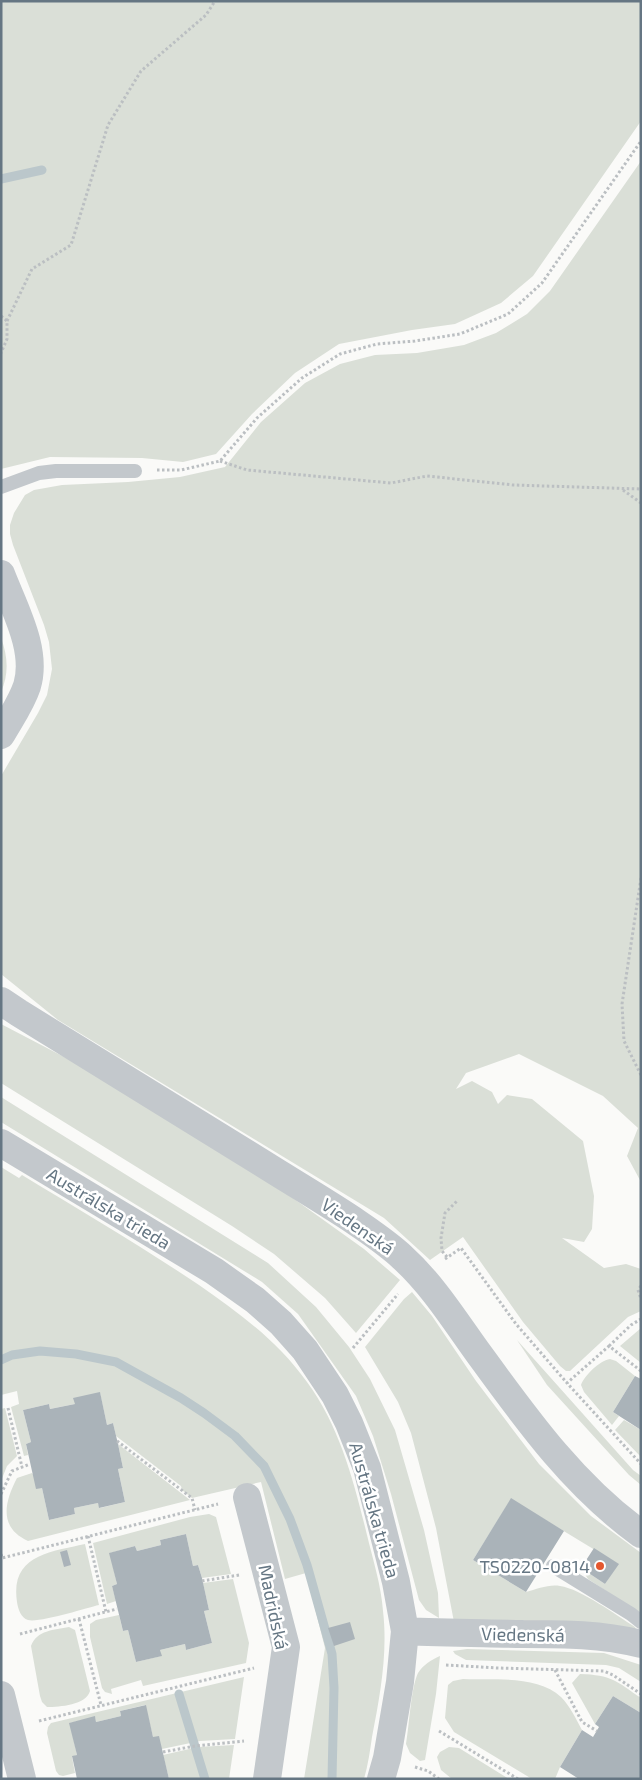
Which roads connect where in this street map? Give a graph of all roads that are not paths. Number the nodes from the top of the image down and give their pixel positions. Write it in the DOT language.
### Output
graph roads {
  1 [pos="135,470"];
  2 [pos="1,487"];
  3 [pos="1,574"];
  4 [pos="1,735"];
  5 [pos="1,1001"];
  6 [pos="1,1143"];
  7 [pos="247,1497"];
  8 [pos="641,1534"];
  9 [pos="553,1566"];
  10 [pos="641,1622"];
  11 [pos="405,1631"];
  12 [pos="641,1644"];
  13 [pos="1,1696"];
  14 [pos="22,1779"];
  15 [pos="267,1779"];
  16 [pos="381,1779"];
  1 -- 2 [label="lane"];
  3 -- 4 [label="street"];
  5 -- 8 [label="street, Viedenská"];
  6 -- 11 [label="street, Austrálska trieda"];
  7 -- 15 [label="street, Madridská"];
  9 -- 10 [label="lane"];
  11 -- 12 [label="street, Viedenská"];
  11 -- 16 [label="street, Austrálska trieda"];
  13 -- 14 [label="street"];
}
